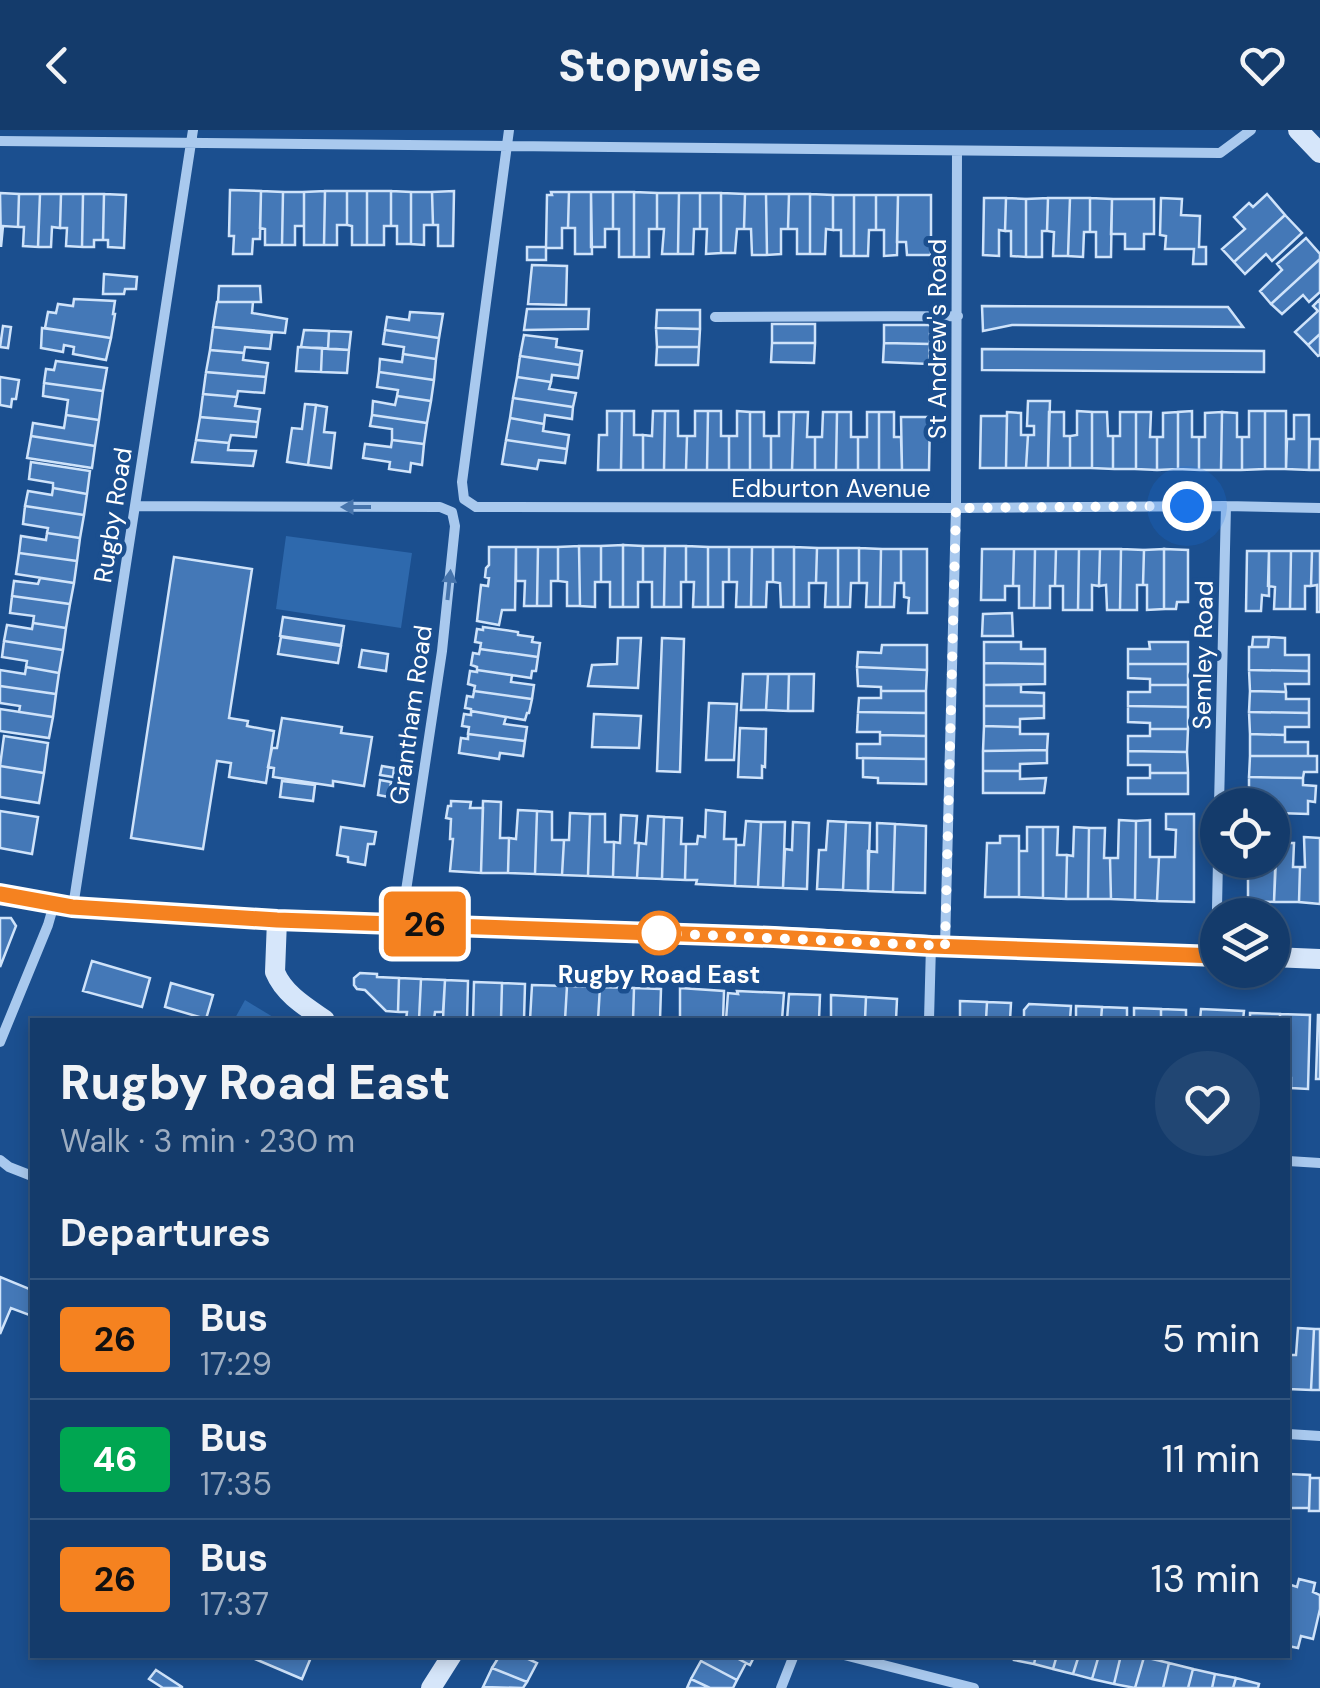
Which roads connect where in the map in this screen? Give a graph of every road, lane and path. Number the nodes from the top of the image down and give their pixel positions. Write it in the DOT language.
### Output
graph roads {
  1 [pos="193,130"];
  2 [pos="509,130"];
  3 [pos="1251,130"];
  4 [pos="1298,130"];
  5 [pos="0,141"];
  6 [pos="191,144"];
  7 [pos="507,146"];
  8 [pos="957,151"];
  9 [pos="1320,153"];
  10 [pos="958,316"];
  11 [pos="716,317"];
  12 [pos="134,506"];
  13 [pos="1226,506"];
  14 [pos="956,508"];
  15 [pos="1320,508"];
  16 [pos="1219,788"];
  17 [pos="0,894"];
  18 [pos="63,906"];
  19 [pos="277,920"];
  20 [pos="401,924"];
  21 [pos="938,946"];
  22 [pos="1200,955"];
  23 [pos="1290,957"];
  24 [pos="1320,958"];
  25 [pos="321,1018"];
  26 [pos="929,1018"];
  27 [pos="0,1042"];
  28 [pos="0,1160"];
  29 [pos="1290,1161"];
  30 [pos="1320,1162"];
  31 [pos="30,1175"];
  32 [pos="1290,1434"];
  33 [pos="1320,1436"];
  34 [pos="450,1658"];
  35 [pos="793,1658"];
  36 [pos="856,1658"];
  37 [pos="431,1688"];
  38 [pos="780,1688"];
  39 [pos="974,1688"];
  1 -- 6 [label="street, Rugby Road"];
  2 -- 7 [label="street"];
  3 -- 8 [label="street"];
  4 -- 9 [label="street"];
  5 -- 6 [label="street"];
  6 -- 7 [label="street"];
  6 -- 12 [label="street, Rugby Road"];
  7 -- 8 [label="street"];
  7 -- 14 [label="street, Edburton Avenue"];
  8 -- 10 [label="street, St Andrew's Road"];
  10 -- 11 [label="street"];
  10 -- 14 [label="street, St Andrew's Road"];
  12 -- 18 [label="street, Rugby Road"];
  20 -- 12 [label="street, Grantham Road, one-way"];
  13 -- 14 [label="street, Edburton Avenue"];
  13 -- 15 [label="street, Edburton Avenue"];
  13 -- 16 [label="street, Semley Road"];
  14 -- 21 [label="street, St Andrew's Road"];
  17 -- 18 [label="street"];
  18 -- 19 [label="street"];
  18 -- 27 [label="street, Rugby Road"];
  19 -- 20 [label="street"];
  19 -- 25 [label="street"];
  20 -- 21 [label="street"];
  21 -- 22 [label="street"];
  21 -- 26 [label="street, St Andrew's Road"];
  23 -- 24 [label="street"];
  28 -- 31 [label="street"];
  29 -- 30 [label="street"];
  32 -- 33 [label="street"];
  34 -- 37 [label="street"];
  35 -- 38 [label="street"];
  36 -- 39 [label="street"];
}
